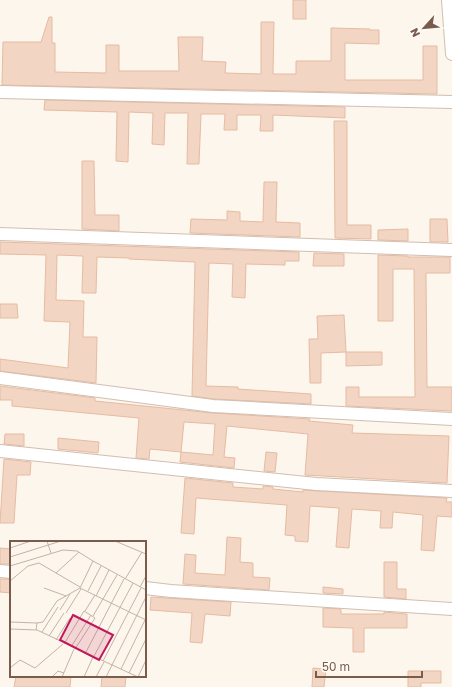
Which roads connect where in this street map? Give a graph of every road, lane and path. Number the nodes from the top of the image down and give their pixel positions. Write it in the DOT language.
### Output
graph roads {
  1 [pos="448,0"];
  2 [pos="452,54"];
  3 [pos="0,92"];
  4 [pos="452,102"];
  5 [pos="0,234"];
  6 [pos="452,250"];
  7 [pos="0,378"];
  8 [pos="452,419"];
  9 [pos="0,451"];
  10 [pos="452,491"];
  11 [pos="0,571"];
  12 [pos="10,572"];
  13 [pos="146,588"];
  14 [pos="452,609"];
  1 -- 2 [label="street"];
  3 -- 4 [label="street"];
  5 -- 6 [label="street"];
  7 -- 8 [label="street"];
  9 -- 10 [label="street"];
  11 -- 12 [label="street"];
  13 -- 14 [label="street"];
}
